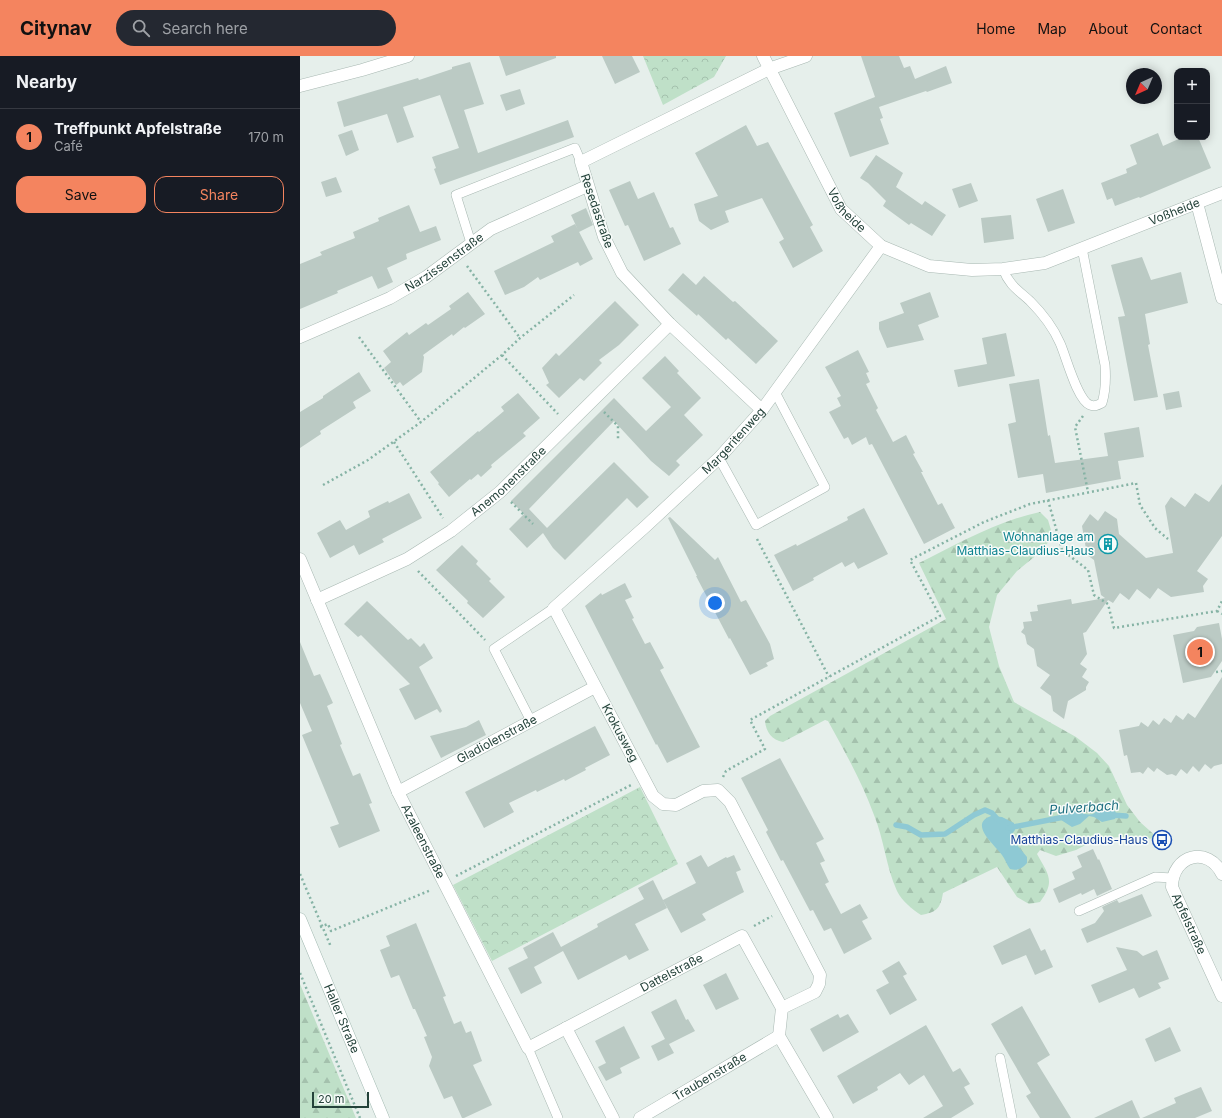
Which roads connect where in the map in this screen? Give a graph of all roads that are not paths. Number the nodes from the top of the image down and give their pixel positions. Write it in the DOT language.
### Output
graph roads {
  1 [pos="408,56"];
  2 [pos="763,56"];
  3 [pos="806,56"];
  4 [pos="769,69"];
  5 [pos="300,86"];
  6 [pos="581,162"];
  7 [pos="588,186"];
  8 [pos="1222,194"];
  9 [pos="1197,203"];
  10 [pos="471,243"];
  11 [pos="882,246"];
  12 [pos="1082,248"];
  13 [pos="1003,269"];
  14 [pos="1222,298"];
  15 [pos="670,324"];
  16 [pos="300,337"];
  17 [pos="775,392"];
  18 [pos="762,410"];
  19 [pos="719,458"];
  20 [pos="300,559"];
  21 [pos="317,600"];
  22 [pos="554,608"];
  23 [pos="595,687"];
  24 [pos="531,721"];
  25 [pos="398,792"];
  26 [pos="1222,874"];
  27 [pos="1172,878"];
  28 [pos="1079,911"];
  29 [pos="300,920"];
  30 [pos="1221,989"];
  31 [pos="782,1008"];
  32 [pos="566,1028"];
  33 [pos="779,1036"];
  34 [pos="528,1048"];
  35 [pos="1000,1058"];
  36 [pos="610,1117"];
  37 [pos="383,1118"];
  38 [pos="558,1118"];
  39 [pos="640,1118"];
  40 [pos="827,1118"];
  41 [pos="1012,1118"];
  1 -- 5 [label="street"];
  2 -- 4 [label="street, Voßheide"];
  3 -- 4 [label="street, Resedastraße"];
  4 -- 6 [label="street, Resedastraße"];
  4 -- 11 [label="street, Voßheide"];
  6 -- 7 [label="street, Resedastraße"];
  6 -- 10 [label="lane"];
  7 -- 10 [label="street, Narzissenstraße"];
  7 -- 15 [label="street, Resedastraße"];
  8 -- 9 [label="street, Voßheide"];
  9 -- 12 [label="street, Voßheide"];
  9 -- 14 [label="street"];
  10 -- 16 [label="street, Narzissenstraße"];
  11 -- 13 [label="street, Voßheide"];
  11 -- 17 [label="street, Margeritenweg"];
  12 -- 13 [label="street, Voßheide"];
  12 -- 13 [label="lane"];
  15 -- 18 [label="street, Resedastraße"];
  15 -- 21 [label="street, Anemonenstraße"];
  17 -- 18 [label="street, Margeritenweg"];
  17 -- 19 [label="lane"];
  18 -- 19 [label="street, Margeritenweg"];
  19 -- 22 [label="street, Margeritenweg"];
  20 -- 21 [label="street, Azaleenstraße"];
  21 -- 25 [label="street, Azaleenstraße"];
  22 -- 23 [label="street, Krokusweg"];
  22 -- 24 [label="lane"];
  23 -- 24 [label="street, Gladiolenstraße"];
  23 -- 31 [label="street, Krokusweg"];
  24 -- 25 [label="street, Gladiolenstraße"];
  25 -- 34 [label="street, Azaleenstraße"];
  26 -- 27 [label="street, Apfelstraße"];
  27 -- 28 [label="lane"];
  27 -- 30 [label="street, Apfelstraße"];
  29 -- 37 [label="street, Haller Straße"];
  31 -- 32 [label="street, Dattelstraße"];
  31 -- 33 [label="street"];
  32 -- 34 [label="street, Dattelstraße"];
  32 -- 36 [label="street"];
  33 -- 39 [label="street, Traubenstraße"];
  33 -- 40 [label="street"];
  34 -- 38 [label="lane, Azaleenstraße"];
  35 -- 41 [label="lane"];
}
